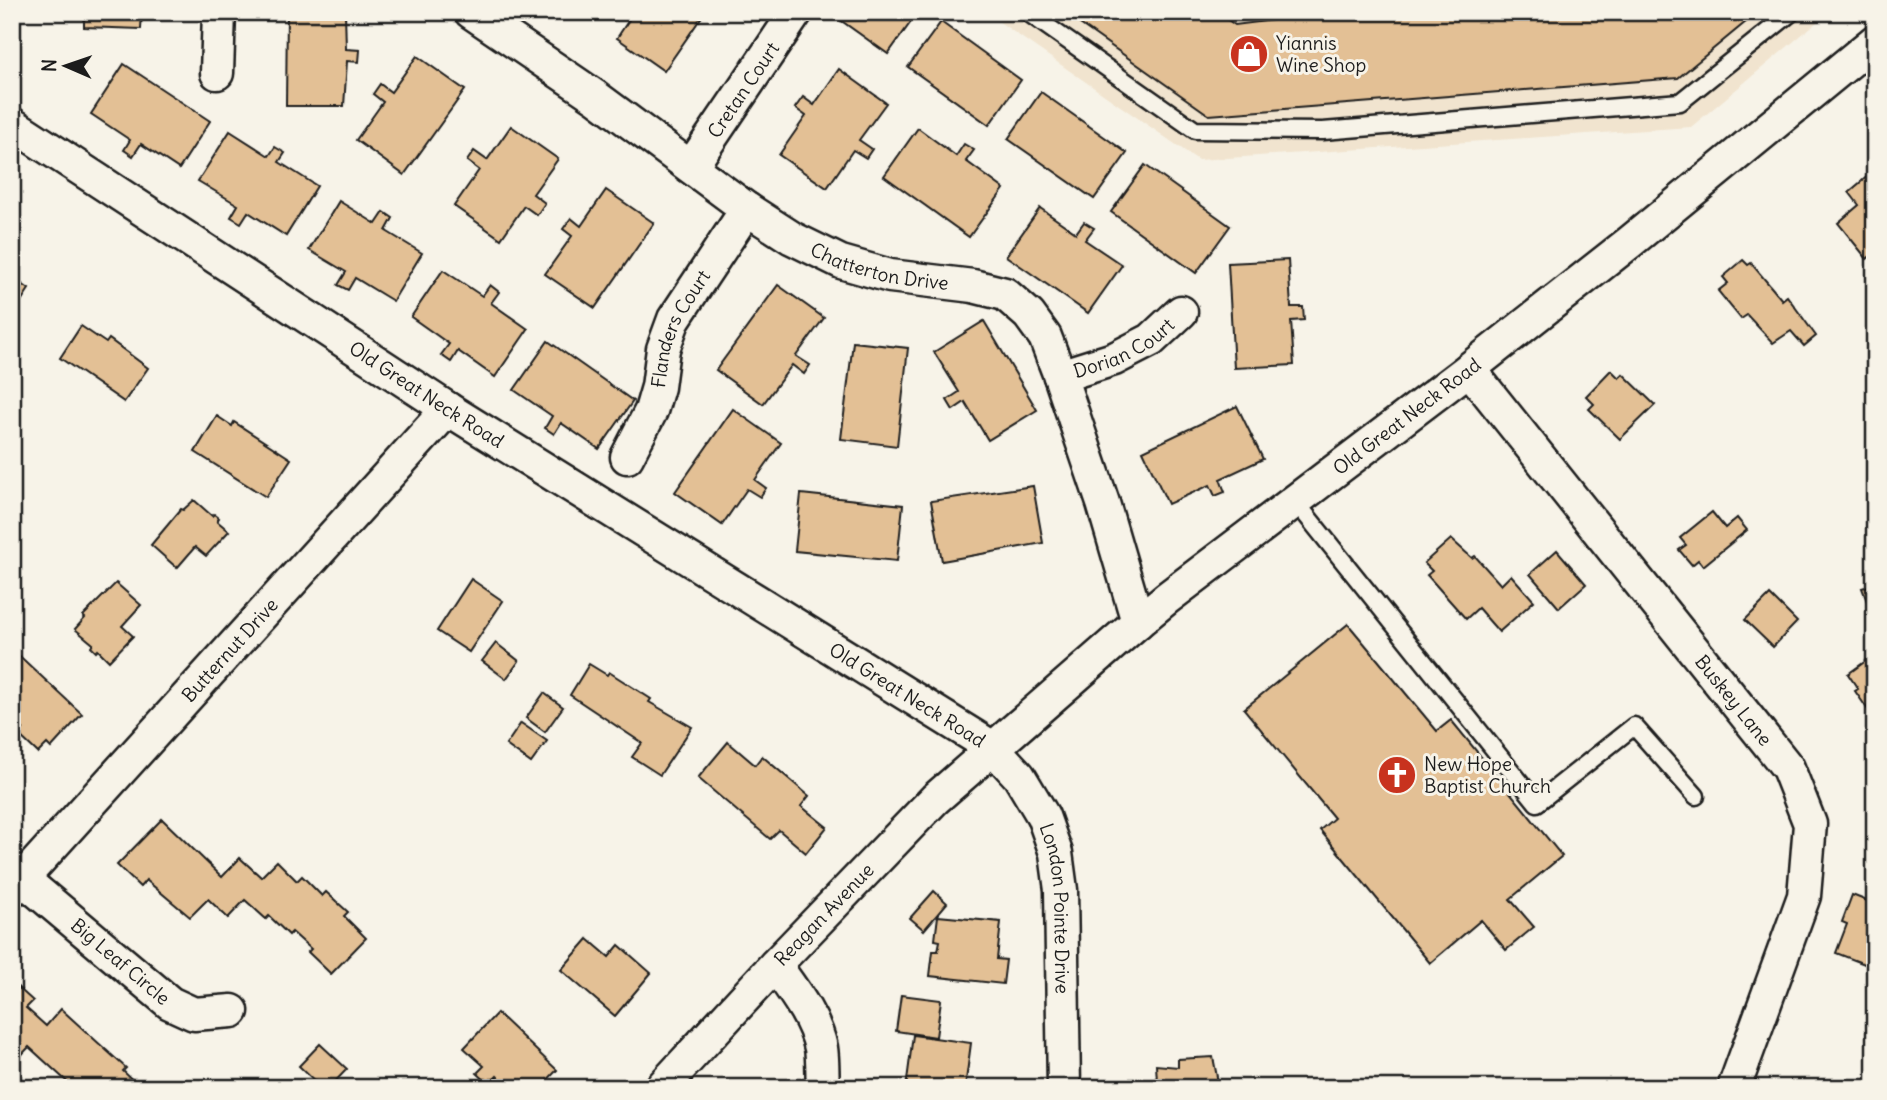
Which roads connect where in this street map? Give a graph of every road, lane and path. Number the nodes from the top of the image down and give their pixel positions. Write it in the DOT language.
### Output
graph roads {
  1 [pos="219,12"];
  2 [pos="471,12"];
  3 [pos="796,12"];
  4 [pos="1027,12"];
  5 [pos="1792,12"];
  6 [pos="1875,41"];
  7 [pos="217,74"];
  8 [pos="12,124"];
  9 [pos="691,167"];
  10 [pos="747,209"];
  11 [pos="1181,312"];
  12 [pos="1469,369"];
  13 [pos="1060,376"];
  14 [pos="449,409"];
  15 [pos="627,457"];
  16 [pos="1295,501"];
  17 [pos="1138,622"];
  18 [pos="993,748"];
  19 [pos="1696,796"];
  20 [pos="16,880"];
  21 [pos="775,965"];
  22 [pos="232,1011"];
  23 [pos="661,1088"];
  24 [pos="823,1088"];
  25 [pos="1064,1088"];
  26 [pos="1734,1088"];
  1 -- 7 [label="street"];
  2 -- 9 [label="street, Chatterton Drive"];
  3 -- 9 [label="street, Cretan Court"];
  4 -- 5 [label="lane"];
  6 -- 12 [label="street, Old Great Neck Road"];
  8 -- 14 [label="street, Old Great Neck Road"];
  9 -- 10 [label="street, Chatterton Drive"];
  10 -- 13 [label="street, Chatterton Drive"];
  10 -- 15 [label="street, Flanders Court"];
  11 -- 13 [label="street, Dorian Court"];
  12 -- 16 [label="street, Old Great Neck Road"];
  12 -- 26 [label="street, Buskey Lane"];
  13 -- 17 [label="street, Chatterton Drive"];
  14 -- 18 [label="street, Old Great Neck Road"];
  14 -- 20 [label="street, Butternut Drive"];
  16 -- 17 [label="street, Old Great Neck Road"];
  16 -- 19 [label="lane"];
  17 -- 18 [label="street, Old Great Neck Road"];
  18 -- 21 [label="street, Reagan Avenue"];
  18 -- 25 [label="street, London Pointe Drive"];
  20 -- 22 [label="street, Big Leaf Circle"];
  21 -- 23 [label="street, Reagan Avenue"];
  21 -- 24 [label="street"];
}
